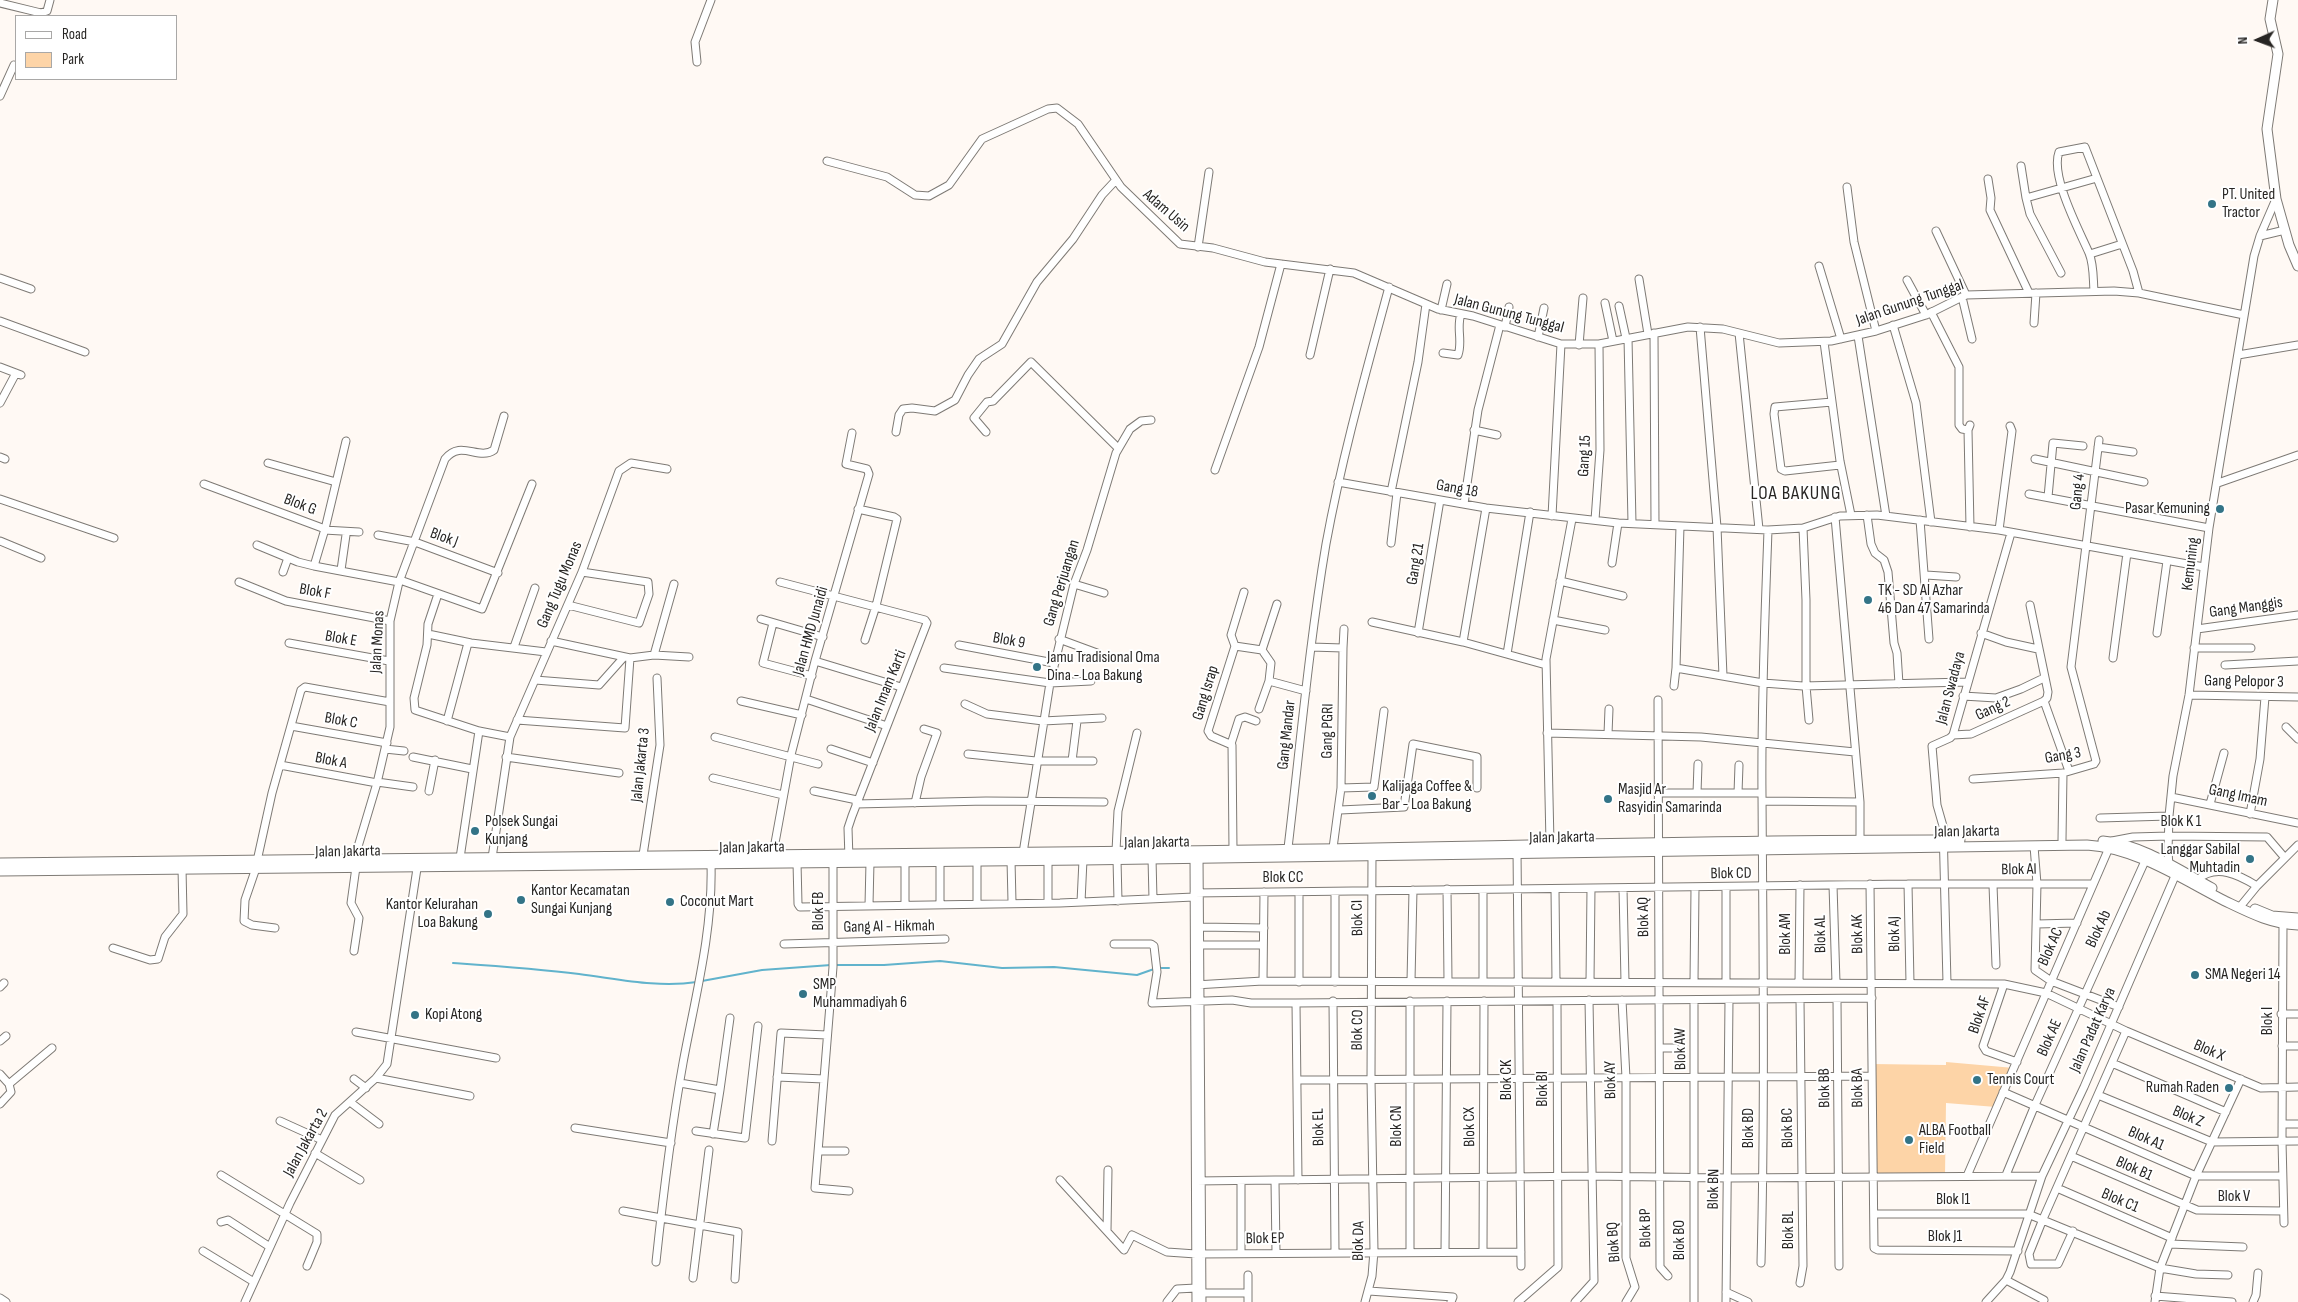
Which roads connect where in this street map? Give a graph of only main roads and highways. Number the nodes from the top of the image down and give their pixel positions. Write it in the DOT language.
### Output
graph roads {
  1 [pos="2273,0"];
  2 [pos="2298,266"];
  3 [pos="1942,843"];
  4 [pos="2111,844"];
  5 [pos="1762,846"];
  6 [pos="1657,847"];
  7 [pos="1517,849"];
  8 [pos="1372,851"];
  9 [pos="1197,854"];
  10 [pos="1117,855"];
  11 [pos="849,857"];
  12 [pos="520,861"];
  13 [pos="0,863"];
  14 [pos="418,863"];
  15 [pos="13,866"];
  16 [pos="0,870"];
  17 [pos="2241,906"];
  18 [pos="2298,918"];
  19 [pos="2298,925"];
  1 -- 2 [label="main road"];
  3 -- 4 [label="main road, Jalan Jakarta"];
  3 -- 4 [label="main road, Jalan Jakarta"];
  3 -- 5 [label="main road, Jalan Jakarta"];
  3 -- 5 [label="main road, Jalan Jakarta"];
  4 -- 17 [label="main road, Jalan Jakarta"];
  4 -- 17 [label="main road, Jalan Jakarta"];
  5 -- 6 [label="main road, Jalan Jakarta"];
  6 -- 7 [label="main road, Jalan Jakarta"];
  6 -- 7 [label="main road, Jalan Jakarta"];
  7 -- 8 [label="main road, Jalan Jakarta"];
  8 -- 9 [label="main road, Jalan Jakarta"];
  8 -- 9 [label="main road, Jalan Jakarta"];
  9 -- 10 [label="main road, Jalan Jakarta"];
  9 -- 10 [label="main road, Jalan Jakarta"];
  10 -- 11 [label="main road, Jalan Jakarta"];
  10 -- 11 [label="main road, Jalan Jakarta"];
  11 -- 12 [label="main road, Jalan Jakarta"];
  11 -- 12 [label="main road, Jalan Jakarta"];
  12 -- 14 [label="main road, Jalan Jakarta"];
  12 -- 14 [label="main road, Jalan Jakarta"];
  13 -- 15 [label="main road, Jalan Jakarta"];
  14 -- 15 [label="main road, Jalan Jakarta"];
  15 -- 16 [label="main road, Jalan Jakarta"];
  17 -- 18 [label="main road, Jalan Jakarta"];
  17 -- 19 [label="main road, Jalan Jakarta"];
}
